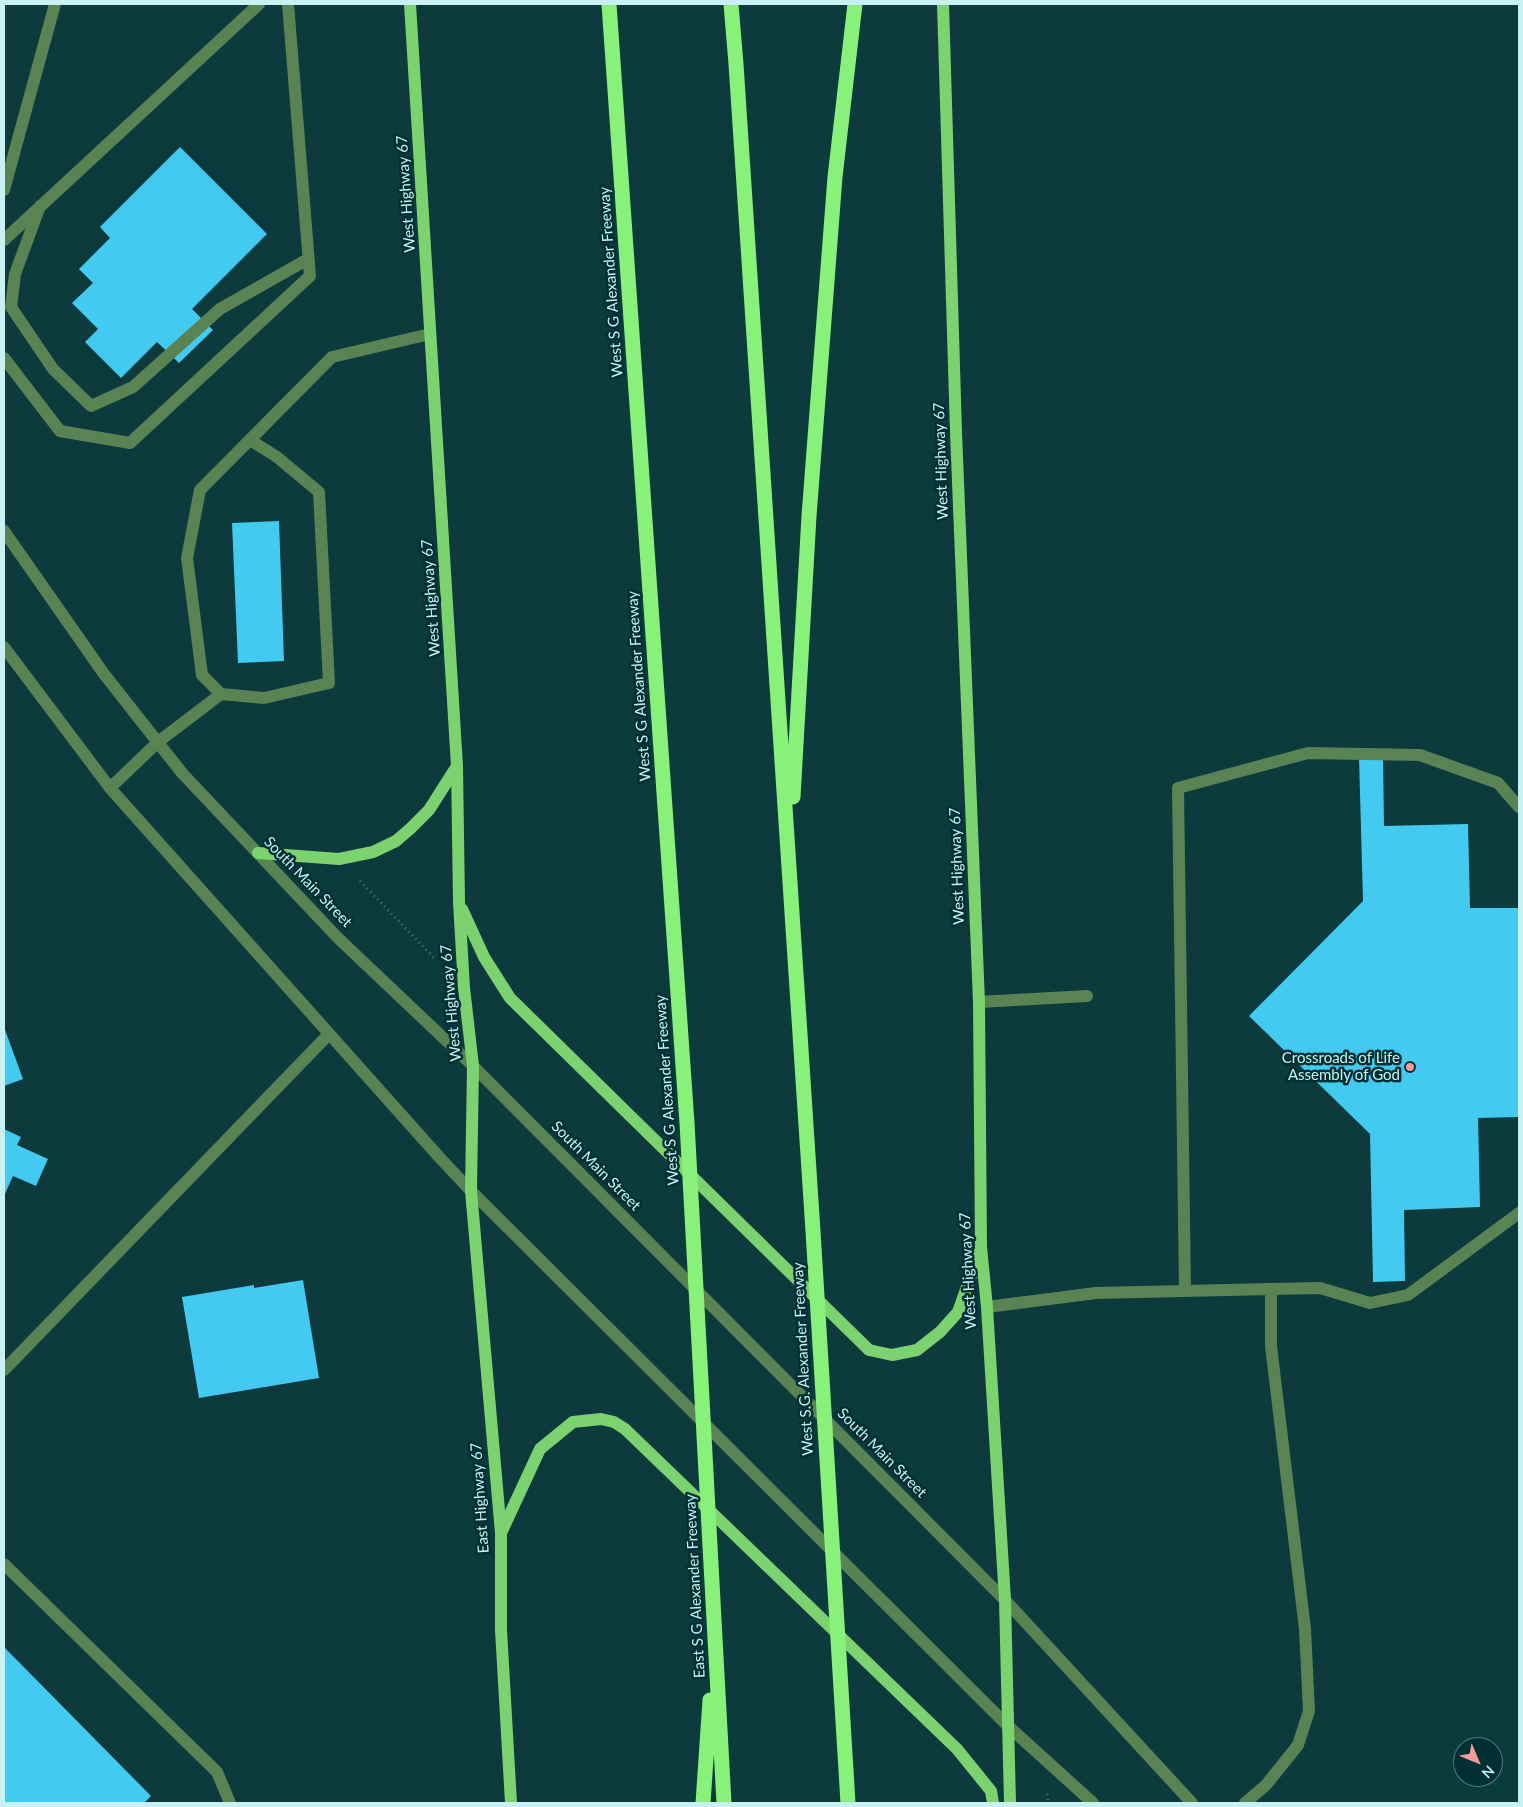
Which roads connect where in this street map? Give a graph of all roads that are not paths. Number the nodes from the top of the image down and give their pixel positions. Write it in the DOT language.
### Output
graph roads {
  1 [pos="56,4"];
  2 [pos="259,4"];
  3 [pos="288,4"];
  4 [pos="410,4"];
  5 [pos="609,4"];
  6 [pos="731,4"];
  7 [pos="855,4"];
  8 [pos="943,4"];
  9 [pos="4,190"];
  10 [pos="40,206"];
  11 [pos="4,240"];
  12 [pos="308,259"];
  13 [pos="430,334"];
  14 [pos="4,358"];
  15 [pos="250,440"];
  16 [pos="4,530"];
  17 [pos="4,647"];
  18 [pos="221,694"];
  19 [pos="158,742"];
  20 [pos="457,766"];
  21 [pos="110,788"];
  22 [pos="1519,807"];
  23 [pos="258,853"];
  24 [pos="789,863"];
  25 [pos="459,902"];
  26 [pos="1087,996"];
  27 [pos="979,1002"];
  28 [pos="329,1034"];
  29 [pos="473,1066"];
  30 [pos="471,1191"];
  31 [pos="1519,1213"];
  32 [pos="981,1247"];
  33 [pos="1271,1289"];
  34 [pos="1185,1291"];
  35 [pos="987,1307"];
  36 [pos="700,1366"];
  37 [pos="4,1370"];
  38 [pos="501,1532"];
  39 [pos="4,1564"];
  40 [pos="1005,1600"];
  41 [pos="715,1636"];
  42 [pos="1008,1726"];
  43 [pos="230,1803"];
  44 [pos="511,1803"];
  45 [pos="703,1803"];
  46 [pos="724,1803"];
  47 [pos="848,1803"];
  48 [pos="993,1803"];
  49 [pos="1010,1803"];
  50 [pos="1092,1803"];
  51 [pos="1192,1803"];
  52 [pos="1245,1803"];
  1 -- 9 [label="street"];
  2 -- 10 [label="street"];
  3 -- 12 [label="street"];
  4 -- 13 [label="main road, West Highway 67"];
  5 -- 36 [label="highway, West S G Alexander Freeway"];
  6 -- 24 [label="highway"];
  7 -- 24 [label="highway"];
  8 -- 27 [label="main road, West Highway 67"];
  10 -- 11 [label="street"];
  10 -- 12 [label="street"];
  12 -- 14 [label="street"];
  13 -- 15 [label="street"];
  13 -- 20 [label="main road, West Highway 67"];
  15 -- 18 [label="street"];
  15 -- 18 [label="street"];
  16 -- 19 [label="street, South Main Street"];
  17 -- 21 [label="street"];
  18 -- 19 [label="street"];
  19 -- 21 [label="street"];
  19 -- 23 [label="street, South Main Street"];
  20 -- 23 [label="main road"];
  20 -- 25 [label="main road, West Highway 67"];
  21 -- 28 [label="street"];
  22 -- 34 [label="street"];
  23 -- 29 [label="street, South Main Street"];
  24 -- 47 [label="highway, West S.G. Alexander Freeway"];
  25 -- 29 [label="main road, West Highway 67"];
  25 -- 32 [label="main road"];
  26 -- 27 [label="street"];
  27 -- 32 [label="main road, West Highway 67"];
  28 -- 30 [label="street"];
  28 -- 37 [label="street"];
  29 -- 30 [label="main road, West Highway 67"];
  29 -- 40 [label="street, South Main Street"];
  30 -- 38 [label="main road, East Highway 67"];
  30 -- 42 [label="street"];
  31 -- 33 [label="street"];
  32 -- 35 [label="main road, West Highway 67"];
  33 -- 34 [label="street"];
  33 -- 52 [label="street"];
  34 -- 35 [label="street"];
  35 -- 40 [label="main road, West Highway 67"];
  36 -- 41 [label="highway, East S G Alexander Freeway"];
  38 -- 44 [label="main road, East Highway 67"];
  38 -- 48 [label="main road"];
  39 -- 43 [label="street"];
  40 -- 42 [label="main road, West Highway 67"];
  40 -- 51 [label="street, South Main Street"];
  41 -- 45 [label="highway"];
  41 -- 46 [label="highway, East S G Alexander Freeway"];
  42 -- 49 [label="main road"];
  42 -- 50 [label="street"];
}
